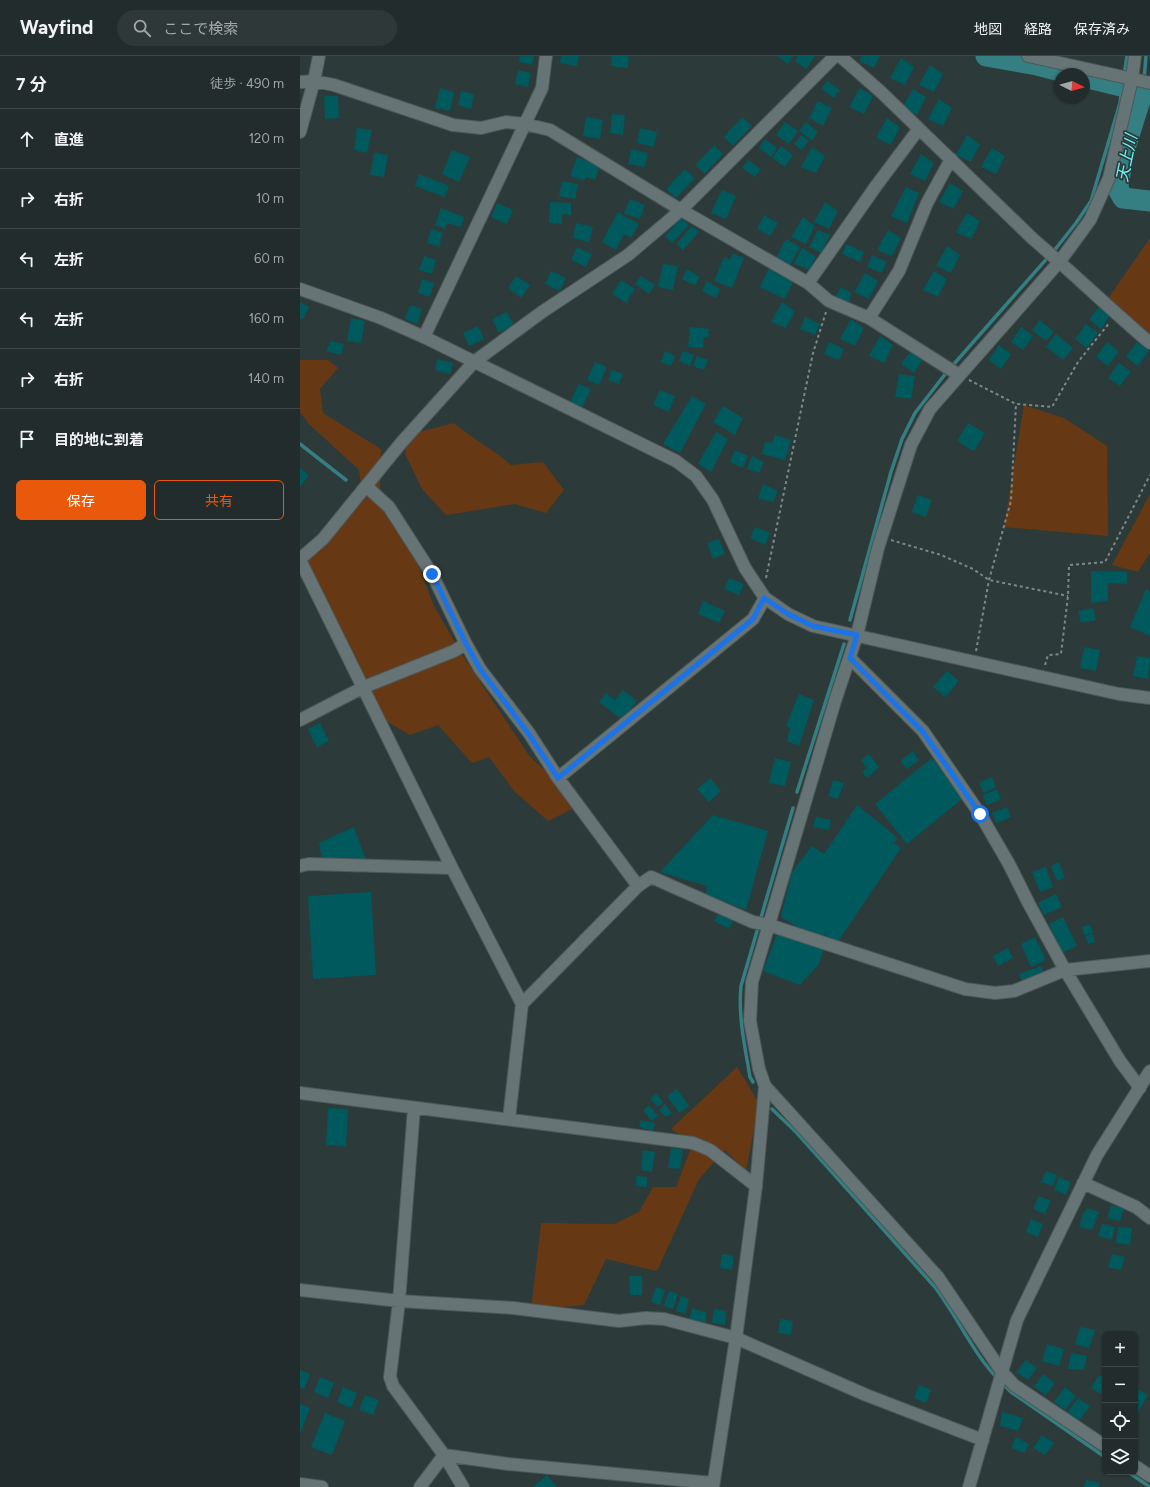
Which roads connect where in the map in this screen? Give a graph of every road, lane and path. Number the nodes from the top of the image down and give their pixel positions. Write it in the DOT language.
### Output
graph roads {
  1 [pos="319,56"];
  2 [pos="546,56"];
  3 [pos="835,56"];
  4 [pos="840,56"];
  5 [pos="1028,56"];
  6 [pos="1135,56"];
  7 [pos="1133,81"];
  8 [pos="300,82"];
  9 [pos="314,82"];
  10 [pos="1150,83"];
  11 [pos="525,124"];
  12 [pos="918,130"];
  13 [pos="300,132"];
  14 [pos="951,159"];
  15 [pos="681,210"];
  16 [pos="1054,256"];
  17 [pos="808,283"];
  18 [pos="300,289"];
  19 [pos="829,301"];
  20 [pos="1116,314"];
  21 [pos="869,318"];
  22 [pos="424,337"];
  23 [pos="1150,343"];
  24 [pos="474,362"];
  25 [pos="951,371"];
  26 [pos="1016,404"];
  27 [pos="1150,475"];
  28 [pos="367,487"];
  29 [pos="881,537"];
  30 [pos="300,559"];
  31 [pos="989,580"];
  32 [pos="1068,596"];
  33 [pos="764,598"];
  34 [pos="857,635"];
  35 [pos="466,644"];
  36 [pos="850,658"];
  37 [pos="974,661"];
  38 [pos="1042,676"];
  39 [pos="364,687"];
  40 [pos="1150,698"];
  41 [pos="300,720"];
  42 [pos="558,778"];
  43 [pos="300,866"];
  44 [pos="452,868"];
  45 [pos="638,886"];
  46 [pos="762,924"];
  47 [pos="1150,961"];
  48 [pos="1065,970"];
  49 [pos="522,1004"];
  50 [pos="1150,1071"];
  51 [pos="765,1086"];
  52 [pos="1140,1088"];
  53 [pos="300,1093"];
  54 [pos="414,1108"];
  55 [pos="509,1119"];
  56 [pos="1083,1183"];
  57 [pos="756,1186"];
  58 [pos="1150,1218"];
  59 [pos="300,1290"];
  60 [pos="399,1302"];
  61 [pos="736,1338"];
  62 [pos="1000,1378"];
  63 [pos="983,1440"];
  64 [pos="1102,1444"];
  65 [pos="444,1456"];
  66 [pos="1138,1468"];
  67 [pos="1150,1476"];
  68 [pos="300,1484"];
  69 [pos="713,1485"];
  70 [pos="322,1487"];
  71 [pos="420,1487"];
  72 [pos="463,1487"];
  73 [pos="969,1487"];
  1 -- 9 [label="street"];
  2 -- 11 [label="street"];
  3 -- 15 [label="street"];
  4 -- 12 [label="street"];
  5 -- 7 [label="street"];
  6 -- 7 [label="street"];
  7 -- 10 [label="street"];
  7 -- 16 [label="street"];
  8 -- 9 [label="street"];
  9 -- 11 [label="street"];
  9 -- 13 [label="street"];
  11 -- 15 [label="street"];
  11 -- 22 [label="street"];
  12 -- 14 [label="street"];
  12 -- 17 [label="street"];
  14 -- 16 [label="street"];
  14 -- 21 [label="street"];
  15 -- 17 [label="street"];
  15 -- 24 [label="street"];
  16 -- 20 [label="street"];
  16 -- 25 [label="street"];
  17 -- 19 [label="street"];
  18 -- 22 [label="street"];
  19 -- 21 [label="street"];
  19 -- 33 [label="path"];
  20 -- 23 [label="street"];
  20 -- 26 [label="path"];
  21 -- 25 [label="street"];
  22 -- 24 [label="street"];
  24 -- 28 [label="street"];
  24 -- 33 [label="street"];
  25 -- 26 [label="path"];
  25 -- 29 [label="street"];
  26 -- 31 [label="path"];
  27 -- 32 [label="path"];
  28 -- 30 [label="street"];
  28 -- 35 [label="street"];
  29 -- 31 [label="path"];
  29 -- 34 [label="street"];
  30 -- 39 [label="street"];
  31 -- 32 [label="path"];
  31 -- 37 [label="path"];
  32 -- 38 [label="path"];
  33 -- 34 [label="street"];
  33 -- 42 [label="street"];
  34 -- 36 [label="street"];
  34 -- 37 [label="street"];
  35 -- 39 [label="street"];
  35 -- 42 [label="street"];
  36 -- 46 [label="street"];
  36 -- 48 [label="street"];
  37 -- 38 [label="street"];
  38 -- 40 [label="street"];
  39 -- 41 [label="street"];
  39 -- 44 [label="street"];
  42 -- 45 [label="street"];
  43 -- 44 [label="street"];
  44 -- 49 [label="street"];
  45 -- 46 [label="street"];
  45 -- 49 [label="street"];
  46 -- 48 [label="street"];
  46 -- 51 [label="street"];
  47 -- 48 [label="street"];
  48 -- 52 [label="street"];
  49 -- 55 [label="street"];
  50 -- 52 [label="street"];
  51 -- 57 [label="street"];
  51 -- 62 [label="street"];
  52 -- 56 [label="street"];
  53 -- 54 [label="street"];
  54 -- 55 [label="street"];
  54 -- 60 [label="street"];
  55 -- 57 [label="street"];
  56 -- 58 [label="street"];
  56 -- 62 [label="street"];
  57 -- 61 [label="street"];
  59 -- 60 [label="street"];
  60 -- 61 [label="street"];
  60 -- 65 [label="street"];
  61 -- 63 [label="street"];
  61 -- 69 [label="street"];
  62 -- 63 [label="street"];
  62 -- 64 [label="street"];
  63 -- 73 [label="street"];
  65 -- 69 [label="street"];
  65 -- 71 [label="street"];
  65 -- 72 [label="street"];
  66 -- 67 [label="street"];
  68 -- 70 [label="street"];
}
